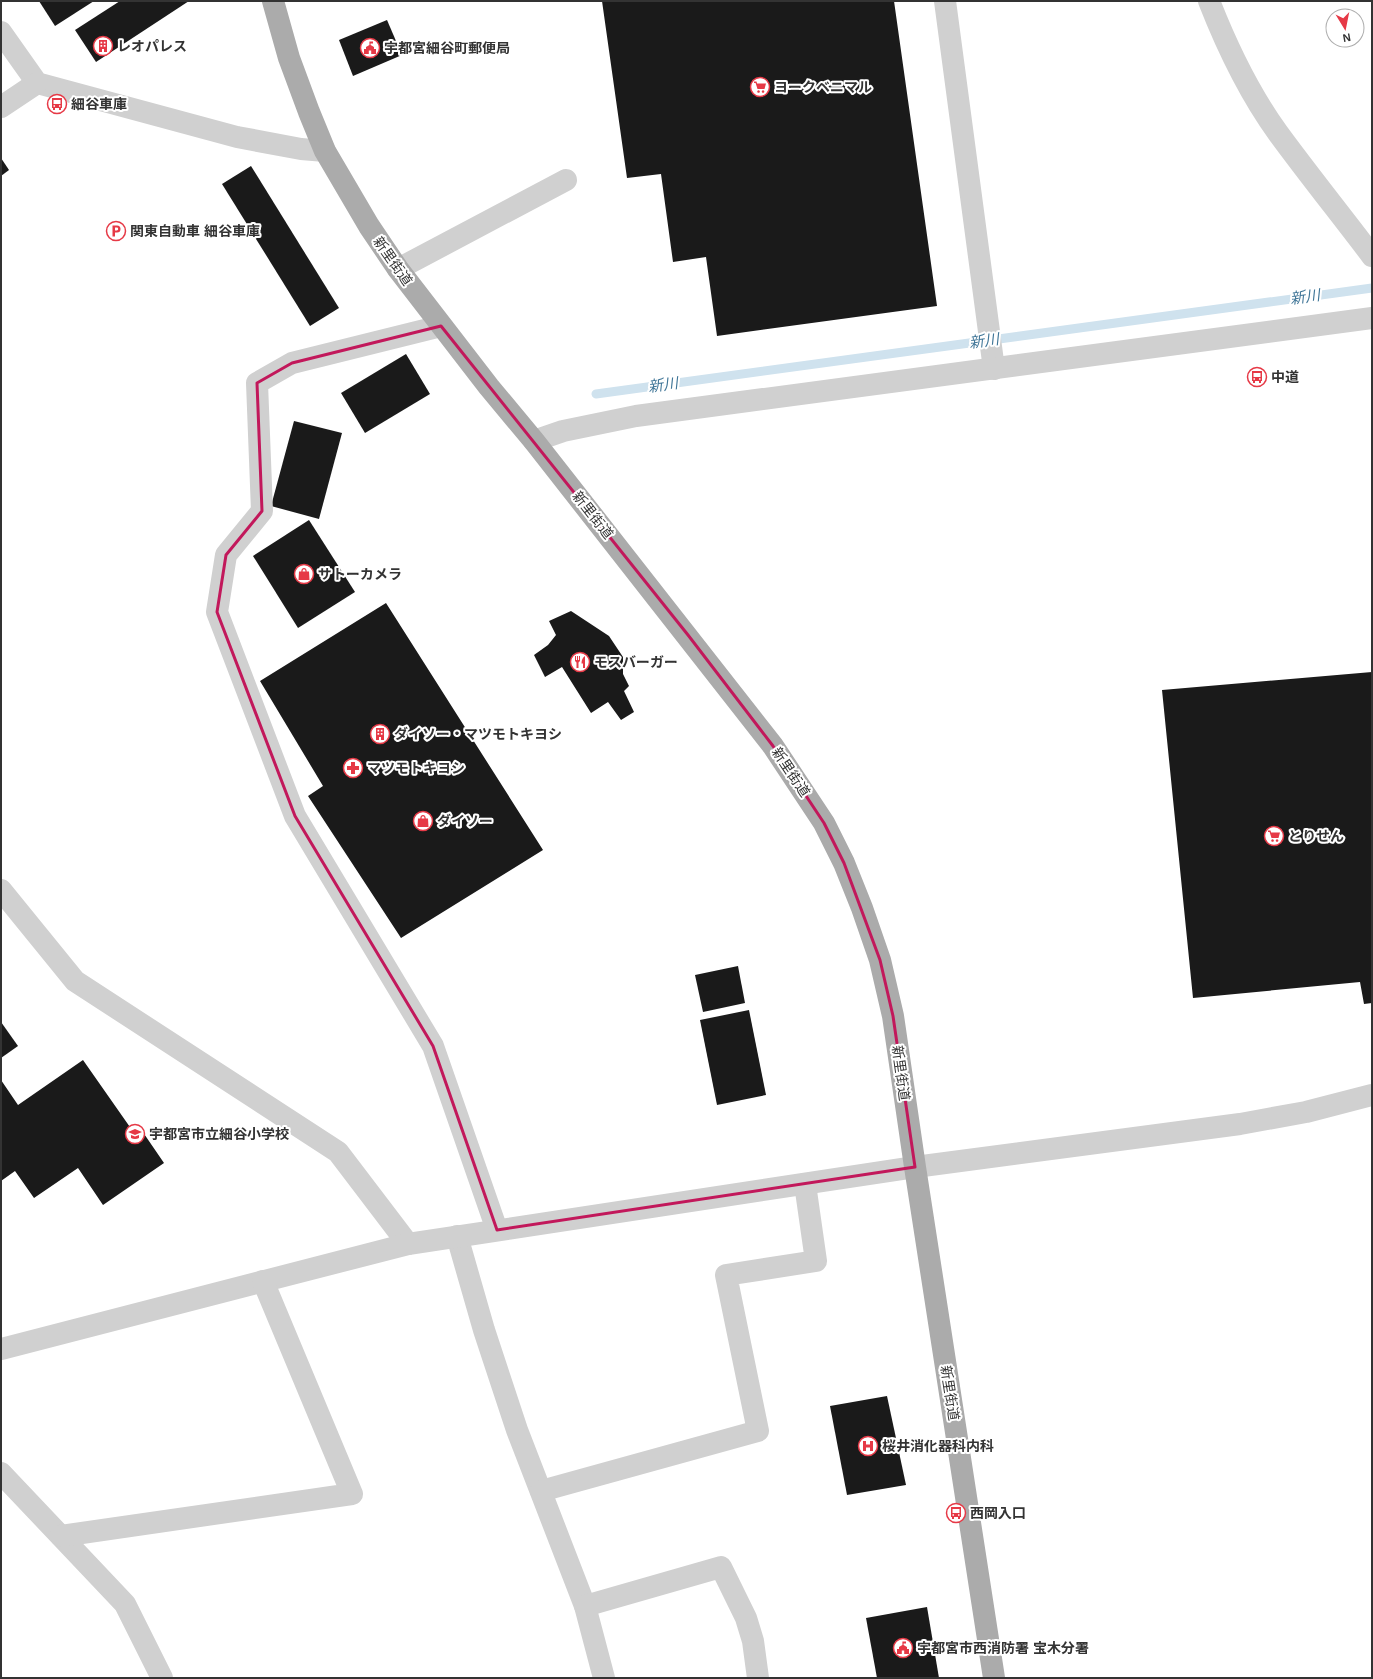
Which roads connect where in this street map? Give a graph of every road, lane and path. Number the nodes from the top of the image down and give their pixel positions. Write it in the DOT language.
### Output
graph roads {
  1 [pos="273,1"];
  2 [pos="945,1"];
  3 [pos="1209,1"];
  4 [pos="1,32"];
  5 [pos="37,83"];
  6 [pos="1,107"];
  7 [pos="326,151"];
  8 [pos="566,180"];
  9 [pos="1371,250"];
  10 [pos="398,269"];
  11 [pos="1372,318"];
  12 [pos="441,326"];
  13 [pos="994,369"];
  14 [pos="534,441"];
  15 [pos="1,890"];
  16 [pos="1372,1095"];
  17 [pos="915,1167"];
  18 [pos="805,1184"];
  19 [pos="497,1230"];
  20 [pos="457,1236"];
  21 [pos="408,1244"];
  22 [pos="263,1281"];
  23 [pos="1,1349"];
  24 [pos="1,1473"];
  25 [pos="541,1491"];
  26 [pos="61,1536"];
  27 [pos="585,1606"];
  28 [pos="162,1678"];
  29 [pos="604,1678"];
  30 [pos="758,1678"];
  31 [pos="994,1678"];
  1 -- 7 [label="main road, 新里街道"];
  2 -- 13 [label="street"];
  3 -- 9 [label="street"];
  4 -- 5 [label="street"];
  5 -- 6 [label="street"];
  5 -- 7 [label="street"];
  7 -- 10 [label="main road, 新里街道"];
  8 -- 10 [label="street"];
  10 -- 12 [label="main road, 新里街道"];
  11 -- 13 [label="street"];
  12 -- 14 [label="main road, 新里街道"];
  12 -- 19 [label="street"];
  13 -- 14 [label="street"];
  14 -- 17 [label="main road, 新里街道"];
  15 -- 21 [label="street"];
  16 -- 17 [label="street"];
  17 -- 18 [label="street"];
  17 -- 31 [label="main road, 新里街道"];
  18 -- 19 [label="street"];
  18 -- 25 [label="street"];
  19 -- 20 [label="street"];
  20 -- 21 [label="street"];
  20 -- 25 [label="street"];
  21 -- 22 [label="street"];
  22 -- 23 [label="street"];
  22 -- 26 [label="street"];
  24 -- 26 [label="street"];
  25 -- 27 [label="street"];
  26 -- 28 [label="street"];
  27 -- 29 [label="street"];
  27 -- 30 [label="street"];
}
